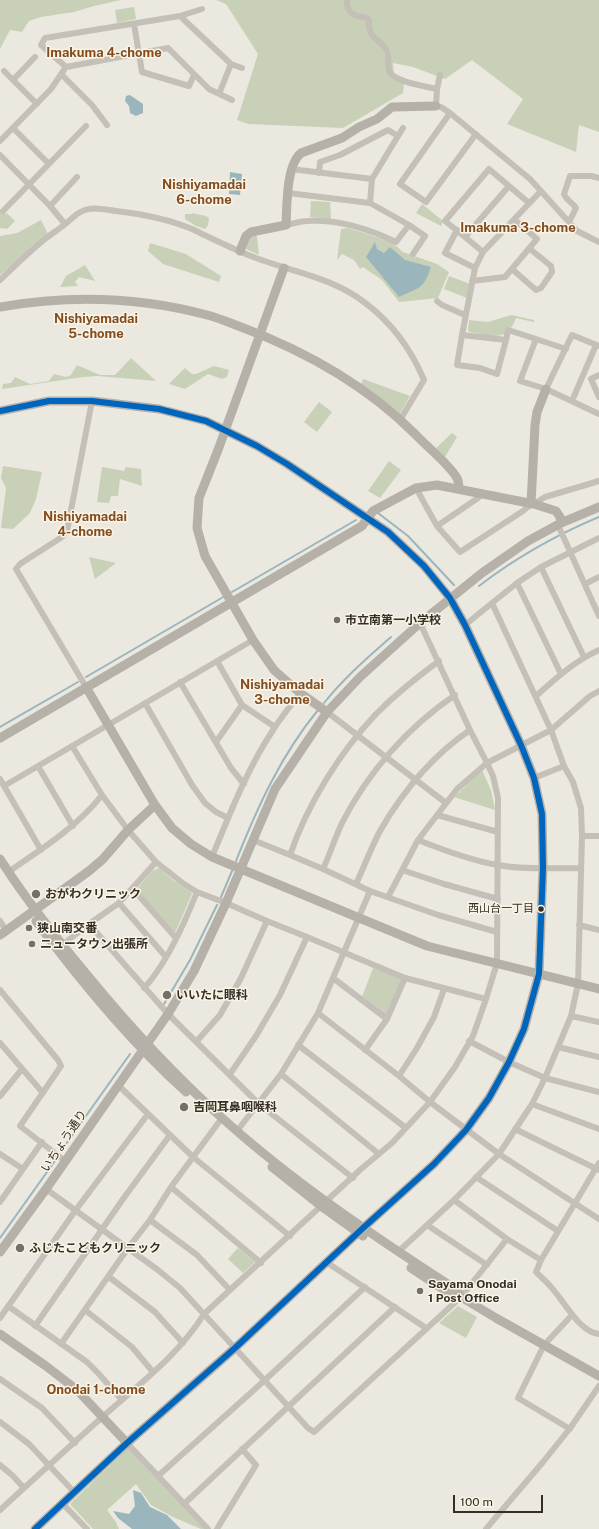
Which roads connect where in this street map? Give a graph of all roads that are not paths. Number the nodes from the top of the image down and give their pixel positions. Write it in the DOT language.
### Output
graph roads {
  1 [pos="347,0"];
  2 [pos="202,9"];
  3 [pos="180,16"];
  4 [pos="134,24"];
  5 [pos="139,53"];
  6 [pos="34,57"];
  7 [pos="231,64"];
  8 [pos="66,67"];
  9 [pos="242,68"];
  10 [pos="4,71"];
  11 [pos="61,74"];
  12 [pos="194,74"];
  13 [pos="440,75"];
  14 [pos="13,80"];
  15 [pos="437,89"];
  16 [pos="219,94"];
  17 [pos="232,100"];
  18 [pos="37,104"];
  19 [pos="436,106"];
  20 [pos="450,113"];
  21 [pos="107,124"];
  22 [pos="86,126"];
  23 [pos="13,128"];
  24 [pos="403,128"];
  25 [pos="476,134"];
  26 [pos="398,136"];
  27 [pos="0,141"];
  28 [pos="0,155"];
  29 [pos="49,164"];
  30 [pos="291,169"];
  31 [pos="319,173"];
  32 [pos="77,177"];
  33 [pos="599,178"];
  34 [pos="372,179"];
  35 [pos="29,185"];
  36 [pos="509,186"];
  37 [pos="541,191"];
  38 [pos="288,193"];
  39 [pos="370,203"];
  40 [pos="529,203"];
  41 [pos="50,206"];
  42 [pos="3,211"];
  43 [pos="515,220"];
  44 [pos="569,222"];
  45 [pos="66,224"];
  46 [pos="286,225"];
  47 [pos="409,225"];
  48 [pos="457,230"];
  49 [pos="465,237"];
  50 [pos="599,242"];
  51 [pos="530,249"];
  52 [pos="240,251"];
  53 [pos="483,252"];
  54 [pos="413,254"];
  55 [pos="284,268"];
  56 [pos="475,268"];
  57 [pos="512,269"];
  58 [pos="0,280"];
  59 [pos="472,282"];
  60 [pos="437,301"];
  61 [pos="0,307"];
  62 [pos="465,315"];
  63 [pos="260,334"];
  64 [pos="462,335"];
  65 [pos="536,339"];
  66 [pos="506,340"];
  67 [pos="598,345"];
  68 [pos="566,349"];
  69 [pos="599,374"];
  70 [pos="584,376"];
  71 [pos="591,379"];
  72 [pos="546,389"];
  73 [pos="599,397"];
  74 [pos="92,401"];
  75 [pos="572,401"];
  76 [pos="0,411"];
  77 [pos="599,414"];
  78 [pos="400,420"];
  79 [pos="224,430"];
  80 [pos="599,480"];
  81 [pos="416,488"];
  82 [pos="459,490"];
  83 [pos="481,495"];
  84 [pos="532,504"];
  85 [pos="599,507"];
  86 [pos="367,518"];
  87 [pos="437,526"];
  88 [pos="561,529"];
  89 [pos="599,538"];
  90 [pos="570,552"];
  91 [pos="542,567"];
  92 [pos="599,577"];
  93 [pos="517,583"];
  94 [pos="585,584"];
  95 [pos="450,598"];
  96 [pos="232,603"];
  97 [pos="492,603"];
  98 [pos="599,616"];
  99 [pos="420,623"];
  100 [pos="465,625"];
  101 [pos="253,640"];
  102 [pos="599,650"];
  103 [pos="584,657"];
  104 [pos="217,661"];
  105 [pos="439,661"];
  106 [pos="561,674"];
  107 [pos="180,682"];
  108 [pos="86,688"];
  109 [pos="599,690"];
  110 [pos="300,693"];
  111 [pos="455,695"];
  112 [pos="536,696"];
  113 [pos="145,703"];
  114 [pos="242,705"];
  115 [pos="327,712"];
  116 [pos="108,724"];
  117 [pos="275,727"];
  118 [pos="470,730"];
  119 [pos="551,730"];
  120 [pos="358,735"];
  121 [pos="0,738"];
  122 [pos="216,742"];
  123 [pos="521,745"];
  124 [pos="72,746"];
  125 [pos="386,757"];
  126 [pos="487,763"];
  127 [pos="38,766"];
  128 [pos="564,766"];
  129 [pos="534,778"];
  130 [pos="0,779"];
  131 [pos="415,779"];
  132 [pos="244,784"];
  133 [pos="4,786"];
  134 [pos="102,795"];
  135 [pos="446,803"];
  136 [pos="155,805"];
  137 [pos="437,815"];
  138 [pos="228,818"];
  139 [pos="73,826"];
  140 [pos="128,830"];
  141 [pos="498,832"];
  142 [pos="582,836"];
  143 [pos="599,836"];
  144 [pos="253,840"];
  145 [pos="418,840"];
  146 [pos="41,850"];
  147 [pos="290,854"];
  148 [pos="212,857"];
  149 [pos="0,859"];
  150 [pos="156,862"];
  151 [pos="498,865"];
  152 [pos="543,868"];
  153 [pos="581,868"];
  154 [pos="240,869"];
  155 [pos="323,869"];
  156 [pos="402,870"];
  157 [pos="4,871"];
  158 [pos="356,884"];
  159 [pos="133,889"];
  160 [pos="370,891"];
  161 [pos="197,892"];
  162 [pos="388,897"];
  163 [pos="498,899"];
  164 [pos="226,903"];
  165 [pos="119,904"];
  166 [pos="32,911"];
  167 [pos="359,918"];
  168 [pos="0,921"];
  169 [pos="267,921"];
  170 [pos="89,924"];
  171 [pos="579,925"];
  172 [pos="599,930"];
  173 [pos="3,932"];
  174 [pos="497,932"];
  175 [pos="307,937"];
  176 [pos="176,938"];
  177 [pos="62,945"];
  178 [pos="344,952"];
  179 [pos="166,957"];
  180 [pos="497,963"];
  181 [pos="539,974"];
  182 [pos="333,978"];
  183 [pos="406,978"];
  184 [pos="578,984"];
  185 [pos="144,988"];
  186 [pos="444,989"];
  187 [pos="599,989"];
  188 [pos="0,990"];
  189 [pos="486,1000"];
  190 [pos="318,1013"];
  191 [pos="168,1014"];
  192 [pos="571,1016"];
  193 [pos="387,1019"];
  194 [pos="599,1022"];
  195 [pos="469,1041"];
  196 [pos="196,1042"];
  197 [pos="0,1043"];
  198 [pos="298,1045"];
  199 [pos="144,1046"];
  200 [pos="558,1047"];
  201 [pos="365,1050"];
  202 [pos="599,1057"];
  203 [pos="509,1062"];
  204 [pos="22,1069"];
  205 [pos="230,1074"];
  206 [pos="280,1074"];
  207 [pos="399,1076"];
  208 [pos="545,1078"];
  209 [pos="118,1085"];
  210 [pos="599,1092"];
  211 [pos="42,1093"];
  212 [pos="0,1096"];
  213 [pos="430,1102"];
  214 [pos="259,1104"];
  215 [pos="532,1104"];
  216 [pos="148,1114"];
  217 [pos="219,1122"];
  218 [pos="406,1128"];
  219 [pos="515,1129"];
  220 [pos="466,1130"];
  221 [pos="599,1130"];
  222 [pos="237,1131"];
  223 [pos="170,1135"];
  224 [pos="42,1142"];
  225 [pos="0,1154"];
  226 [pos="379,1154"];
  227 [pos="499,1154"];
  228 [pos="193,1157"];
  229 [pos="65,1161"];
  230 [pos="598,1167"];
  231 [pos="23,1169"];
  232 [pos="476,1177"];
  233 [pos="353,1178"];
  234 [pos="171,1187"];
  235 [pos="46,1189"];
  236 [pos="454,1200"];
  237 [pos="0,1202"];
  238 [pos="576,1203"];
  239 [pos="324,1204"];
  240 [pos="75,1211"];
  241 [pos="599,1219"];
  242 [pos="150,1220"];
  243 [pos="426,1225"];
  244 [pos="102,1230"];
  245 [pos="360,1230"];
  246 [pos="558,1231"];
  247 [pos="290,1236"];
  248 [pos="507,1239"];
  249 [pos="128,1248"];
  250 [pos="0,1252"];
  251 [pos="398,1252"];
  252 [pos="541,1260"];
  253 [pos="326,1262"];
  254 [pos="261,1263"];
  255 [pos="487,1265"];
  256 [pos="109,1277"];
  257 [pos="365,1287"];
  258 [pos="230,1290"];
  259 [pos="462,1297"];
  260 [pos="8,1306"];
  261 [pos="395,1308"];
  262 [pos="85,1310"];
  263 [pos="204,1314"];
  264 [pos="572,1315"];
  265 [pos="0,1318"];
  266 [pos="35,1326"];
  267 [pos="426,1328"];
  268 [pos="0,1334"];
  269 [pos="599,1334"];
  270 [pos="183,1343"];
  271 [pos="61,1344"];
  272 [pos="544,1346"];
  273 [pos="235,1348"];
  274 [pos="153,1372"];
  275 [pos="599,1376"];
  276 [pos="0,1379"];
  277 [pos="265,1380"];
  278 [pos="599,1386"];
  279 [pos="122,1400"];
  280 [pos="289,1406"];
  281 [pos="102,1417"];
  282 [pos="0,1422"];
  283 [pos="570,1429"];
  284 [pos="75,1443"];
  285 [pos="127,1443"];
  286 [pos="242,1450"];
  287 [pos="0,1465"];
  288 [pos="50,1465"];
  289 [pos="158,1476"];
  290 [pos="24,1488"];
  291 [pos="75,1493"];
  292 [pos="63,1504"];
  293 [pos="184,1504"];
  294 [pos="0,1510"];
  295 [pos="35,1529"];
  296 [pos="87,1529"];
  297 [pos="208,1529"];
  298 [pos="217,1529"];
  299 [pos="486,1529"];
  1 -- 15 [label="street"];
  2 -- 3 [label="street"];
  3 -- 4 [label="street"];
  3 -- 7 [label="street"];
  4 -- 5 [label="street"];
  4 -- 8 [label="street"];
  5 -- 8 [label="street"];
  5 -- 12 [label="street"];
  5 -- 12 [label="street"];
  6 -- 14 [label="street"];
  7 -- 9 [label="street"];
  7 -- 16 [label="street"];
  8 -- 11 [label="street"];
  10 -- 14 [label="street"];
  11 -- 18 [label="street"];
  11 -- 21 [label="street"];
  12 -- 16 [label="street"];
  13 -- 15 [label="street"];
  14 -- 18 [label="street"];
  15 -- 19 [label="street"];
  16 -- 17 [label="street"];
  18 -- 23 [label="street"];
  19 -- 20 [label="street"];
  19 -- 30 [label="street"];
  20 -- 25 [label="street"];
  20 -- 25 [label="street"];
  22 -- 29 [label="street"];
  23 -- 27 [label="street"];
  23 -- 29 [label="street"];
  24 -- 26 [label="street"];
  25 -- 37 [label="street"];
  26 -- 31 [label="street"];
  26 -- 34 [label="street"];
  28 -- 35 [label="street"];
  29 -- 35 [label="street"];
  30 -- 31 [label="street"];
  30 -- 38 [label="street"];
  31 -- 34 [label="street"];
  32 -- 41 [label="street"];
  33 -- 44 [label="street"];
  34 -- 39 [label="street"];
  35 -- 41 [label="street"];
  35 -- 42 [label="street"];
  36 -- 40 [label="street"];
  36 -- 48 [label="street"];
  36 -- 49 [label="street"];
  37 -- 40 [label="street"];
  37 -- 44 [label="street"];
  38 -- 39 [label="street"];
  38 -- 46 [label="street"];
  39 -- 47 [label="street"];
  40 -- 43 [label="street"];
  41 -- 45 [label="street"];
  43 -- 51 [label="street"];
  43 -- 53 [label="street"];
  44 -- 50 [label="street"];
  45 -- 52 [label="street"];
  45 -- 58 [label="street"];
  46 -- 47 [label="street"];
  46 -- 52 [label="street"];
  47 -- 54 [label="street"];
  48 -- 49 [label="street"];
  48 -- 56 [label="street"];
  49 -- 53 [label="street"];
  51 -- 57 [label="street"];
  51 -- 57 [label="street"];
  52 -- 55 [label="street"];
  53 -- 56 [label="street"];
  55 -- 63 [label="street"];
  55 -- 78 [label="street"];
  56 -- 59 [label="street"];
  57 -- 59 [label="street"];
  59 -- 62 [label="street"];
  60 -- 62 [label="street"];
  61 -- 63 [label="street"];
  62 -- 64 [label="street"];
  63 -- 78 [label="street"];
  63 -- 79 [label="street"];
  64 -- 66 [label="street"];
  64 -- 66 [label="street"];
  65 -- 66 [label="street"];
  65 -- 68 [label="street"];
  65 -- 72 [label="street"];
  67 -- 68 [label="street"];
  67 -- 70 [label="street"];
  68 -- 72 [label="street"];
  69 -- 71 [label="street"];
  70 -- 71 [label="street"];
  70 -- 75 [label="street"];
  71 -- 73 [label="street"];
  72 -- 75 [label="street"];
  72 -- 84 [label="street"];
  74 -- 76 [label="street"];
  74 -- 79 [label="street"];
  74 -- 108 [label="street"];
  75 -- 77 [label="street"];
  78 -- 82 [label="street"];
  79 -- 86 [label="street"];
  79 -- 96 [label="street"];
  80 -- 84 [label="street"];
  81 -- 82 [label="street"];
  81 -- 86 [label="street"];
  81 -- 87 [label="street"];
  82 -- 83 [label="street"];
  83 -- 84 [label="street"];
  83 -- 87 [label="street"];
  84 -- 87 [label="street"];
  84 -- 88 [label="street"];
  85 -- 88 [label="street, いちょう通り"];
  86 -- 95 [label="street"];
  86 -- 96 [label="street"];
  88 -- 90 [label="street"];
  88 -- 95 [label="street, いちょう通り"];
  89 -- 90 [label="street"];
  90 -- 91 [label="street"];
  90 -- 94 [label="street"];
  91 -- 93 [label="street"];
  91 -- 103 [label="street"];
  92 -- 94 [label="street"];
  93 -- 97 [label="street"];
  93 -- 106 [label="street"];
  94 -- 98 [label="street"];
  95 -- 99 [label="street, いちょう通り"];
  95 -- 100 [label="street"];
  96 -- 101 [label="street"];
  96 -- 108 [label="street"];
  97 -- 100 [label="street"];
  97 -- 112 [label="street"];
  99 -- 105 [label="street"];
  99 -- 115 [label="street, いちょう通り"];
  100 -- 123 [label="street"];
  101 -- 104 [label="street"];
  101 -- 110 [label="street"];
  102 -- 103 [label="street"];
  103 -- 106 [label="street"];
  104 -- 107 [label="street"];
  104 -- 114 [label="street"];
  105 -- 111 [label="street"];
  105 -- 120 [label="street"];
  106 -- 112 [label="street"];
  107 -- 113 [label="street"];
  107 -- 122 [label="street"];
  108 -- 116 [label="street"];
  108 -- 121 [label="street"];
  109 -- 119 [label="street"];
  110 -- 115 [label="street"];
  110 -- 117 [label="street"];
  111 -- 118 [label="street"];
  111 -- 125 [label="street"];
  112 -- 119 [label="street"];
  113 -- 116 [label="street"];
  113 -- 138 [label="street"];
  114 -- 117 [label="street"];
  114 -- 122 [label="street"];
  115 -- 120 [label="street"];
  115 -- 144 [label="street, いちょう通り"];
  116 -- 124 [label="street"];
  116 -- 136 [label="street"];
  117 -- 132 [label="street"];
  118 -- 126 [label="street"];
  118 -- 131 [label="street"];
  119 -- 123 [label="street"];
  119 -- 128 [label="street"];
  120 -- 125 [label="street"];
  120 -- 147 [label="street"];
  122 -- 132 [label="street"];
  123 -- 126 [label="street"];
  123 -- 129 [label="street"];
  124 -- 127 [label="street"];
  124 -- 134 [label="street"];
  125 -- 131 [label="street"];
  125 -- 155 [label="street"];
  126 -- 135 [label="street"];
  126 -- 141 [label="street"];
  127 -- 133 [label="street"];
  127 -- 139 [label="street"];
  128 -- 129 [label="street"];
  128 -- 142 [label="street"];
  129 -- 152 [label="street"];
  130 -- 133 [label="street"];
  131 -- 135 [label="street"];
  131 -- 158 [label="street"];
  132 -- 138 [label="street"];
  133 -- 146 [label="street"];
  134 -- 139 [label="street"];
  134 -- 140 [label="street"];
  135 -- 137 [label="street"];
  136 -- 140 [label="street"];
  136 -- 148 [label="street"];
  137 -- 141 [label="street"];
  137 -- 145 [label="street"];
  138 -- 148 [label="street"];
  139 -- 146 [label="street"];
  140 -- 150 [label="street"];
  140 -- 166 [label="street"];
  141 -- 151 [label="street"];
  142 -- 143 [label="street"];
  142 -- 153 [label="street"];
  144 -- 147 [label="street"];
  144 -- 154 [label="street, いちょう通り"];
  145 -- 151 [label="street"];
  145 -- 156 [label="street"];
  146 -- 157 [label="street"];
  147 -- 155 [label="street"];
  148 -- 154 [label="street"];
  149 -- 157 [label="street"];
  150 -- 159 [label="street"];
  150 -- 161 [label="street"];
  151 -- 152 [label="street"];
  151 -- 163 [label="street"];
  152 -- 153 [label="street"];
  152 -- 181 [label="street"];
  153 -- 171 [label="street"];
  154 -- 164 [label="street, いちょう通り"];
  154 -- 167 [label="street"];
  155 -- 158 [label="street"];
  156 -- 162 [label="street"];
  156 -- 163 [label="street"];
  157 -- 166 [label="street"];
  158 -- 160 [label="street"];
  159 -- 165 [label="street"];
  159 -- 176 [label="street"];
  160 -- 162 [label="street"];
  160 -- 167 [label="street"];
  161 -- 164 [label="street"];
  161 -- 176 [label="street"];
  162 -- 174 [label="street"];
  163 -- 174 [label="street"];
  164 -- 169 [label="street"];
  164 -- 191 [label="street, いちょう通り"];
  165 -- 170 [label="street"];
  165 -- 179 [label="street"];
  166 -- 173 [label="street"];
  166 -- 177 [label="street"];
  166 -- 199 [label="street"];
  167 -- 178 [label="street"];
  167 -- 180 [label="street"];
  168 -- 173 [label="street"];
  169 -- 175 [label="street"];
  169 -- 196 [label="street"];
  170 -- 177 [label="street"];
  170 -- 185 [label="street"];
  171 -- 172 [label="street"];
  171 -- 184 [label="street"];
  174 -- 180 [label="street"];
  175 -- 178 [label="street"];
  175 -- 205 [label="street"];
  176 -- 179 [label="street"];
  177 -- 199 [label="street"];
  178 -- 182 [label="street"];
  178 -- 183 [label="street"];
  179 -- 185 [label="street"];
  180 -- 181 [label="street"];
  180 -- 189 [label="street"];
  181 -- 184 [label="street"];
  181 -- 203 [label="street"];
  182 -- 190 [label="street"];
  182 -- 193 [label="street"];
  183 -- 186 [label="street"];
  183 -- 193 [label="street"];
  184 -- 187 [label="street"];
  184 -- 192 [label="street"];
  185 -- 191 [label="street"];
  186 -- 189 [label="street"];
  186 -- 207 [label="street"];
  188 -- 211 [label="street"];
  189 -- 195 [label="street"];
  190 -- 198 [label="street"];
  190 -- 201 [label="street"];
  191 -- 196 [label="street"];
  191 -- 199 [label="street, いちょう通り"];
  192 -- 194 [label="street"];
  192 -- 200 [label="street"];
  193 -- 201 [label="street"];
  195 -- 203 [label="street"];
  195 -- 213 [label="street"];
  196 -- 205 [label="street"];
  197 -- 204 [label="street"];
  198 -- 206 [label="street"];
  198 -- 218 [label="street"];
  199 -- 209 [label="street, いちょう通り"];
  199 -- 217 [label="street"];
  199 -- 222 [label="street"];
  200 -- 202 [label="street"];
  200 -- 208 [label="street"];
  201 -- 207 [label="street"];
  203 -- 208 [label="street"];
  203 -- 220 [label="street"];
  204 -- 211 [label="street"];
  204 -- 212 [label="street"];
  205 -- 214 [label="street"];
  206 -- 214 [label="street"];
  206 -- 226 [label="street"];
  207 -- 213 [label="street"];
  208 -- 210 [label="street"];
  208 -- 215 [label="street"];
  209 -- 216 [label="street"];
  209 -- 229 [label="street, いちょう通り"];
  211 -- 224 [label="street"];
  213 -- 218 [label="street"];
  213 -- 220 [label="street"];
  214 -- 222 [label="street"];
  214 -- 233 [label="street"];
  215 -- 219 [label="street"];
  215 -- 221 [label="street"];
  216 -- 223 [label="street"];
  216 -- 240 [label="street"];
  217 -- 228 [label="street"];
  217 -- 239 [label="street"];
  218 -- 226 [label="street"];
  219 -- 227 [label="street"];
  219 -- 230 [label="street"];
  220 -- 227 [label="street"];
  220 -- 245 [label="street"];
  222 -- 239 [label="street"];
  223 -- 228 [label="street"];
  223 -- 244 [label="street"];
  224 -- 229 [label="street"];
  224 -- 231 [label="street"];
  225 -- 231 [label="street"];
  226 -- 233 [label="street"];
  227 -- 232 [label="street"];
  227 -- 238 [label="street"];
  228 -- 234 [label="street"];
  228 -- 247 [label="street"];
  229 -- 235 [label="street, いちょう通り"];
  230 -- 238 [label="street"];
  231 -- 237 [label="street"];
  232 -- 236 [label="street"];
  232 -- 246 [label="street"];
  233 -- 239 [label="street"];
  234 -- 242 [label="street"];
  234 -- 254 [label="street"];
  235 -- 240 [label="street"];
  235 -- 250 [label="street, いちょう通り"];
  236 -- 243 [label="street"];
  236 -- 248 [label="street"];
  238 -- 241 [label="street"];
  238 -- 246 [label="street"];
  239 -- 245 [label="street"];
  239 -- 247 [label="street"];
  240 -- 244 [label="street"];
  240 -- 260 [label="street"];
  242 -- 249 [label="street"];
  242 -- 258 [label="street"];
  243 -- 251 [label="street"];
  243 -- 255 [label="street"];
  244 -- 249 [label="street"];
  244 -- 266 [label="street"];
  245 -- 251 [label="street"];
  245 -- 253 [label="street"];
  245 -- 259 [label="street"];
  246 -- 252 [label="street"];
  247 -- 254 [label="street"];
  248 -- 252 [label="street"];
  248 -- 255 [label="street"];
  249 -- 256 [label="street"];
  249 -- 263 [label="street"];
  251 -- 259 [label="street"];
  252 -- 264 [label="street"];
  253 -- 257 [label="street"];
  253 -- 273 [label="street"];
  254 -- 258 [label="street"];
  255 -- 259 [label="street"];
  256 -- 262 [label="street"];
  256 -- 270 [label="street"];
  257 -- 261 [label="street"];
  257 -- 277 [label="street"];
  258 -- 263 [label="street"];
  259 -- 267 [label="street"];
  259 -- 272 [label="street"];
  260 -- 265 [label="street"];
  260 -- 266 [label="street"];
  261 -- 267 [label="street"];
  261 -- 280 [label="street"];
  262 -- 271 [label="street"];
  262 -- 274 [label="street"];
  263 -- 270 [label="street"];
  263 -- 273 [label="street"];
  264 -- 269 [label="street"];
  264 -- 272 [label="street"];
  266 -- 271 [label="street"];
  267 -- 280 [label="street"];
  268 -- 281 [label="street"];
  270 -- 274 [label="street"];
  271 -- 279 [label="street"];
  272 -- 275 [label="street"];
  272 -- 283 [label="street"];
  273 -- 277 [label="street"];
  273 -- 285 [label="street"];
  274 -- 279 [label="street"];
  276 -- 284 [label="street"];
  277 -- 280 [label="street"];
  277 -- 289 [label="street"];
  278 -- 283 [label="street"];
  279 -- 281 [label="street"];
  280 -- 286 [label="street"];
  281 -- 284 [label="street"];
  281 -- 285 [label="street"];
  282 -- 288 [label="street"];
  283 -- 299 [label="street"];
  284 -- 288 [label="street"];
  285 -- 289 [label="street"];
  285 -- 291 [label="street"];
  286 -- 293 [label="street"];
  286 -- 298 [label="street"];
  287 -- 290 [label="street"];
  288 -- 290 [label="street"];
  288 -- 291 [label="street"];
  289 -- 293 [label="street"];
  290 -- 294 [label="street"];
  291 -- 292 [label="street"];
  292 -- 295 [label="street"];
  292 -- 296 [label="street"];
  293 -- 297 [label="street"];
}
